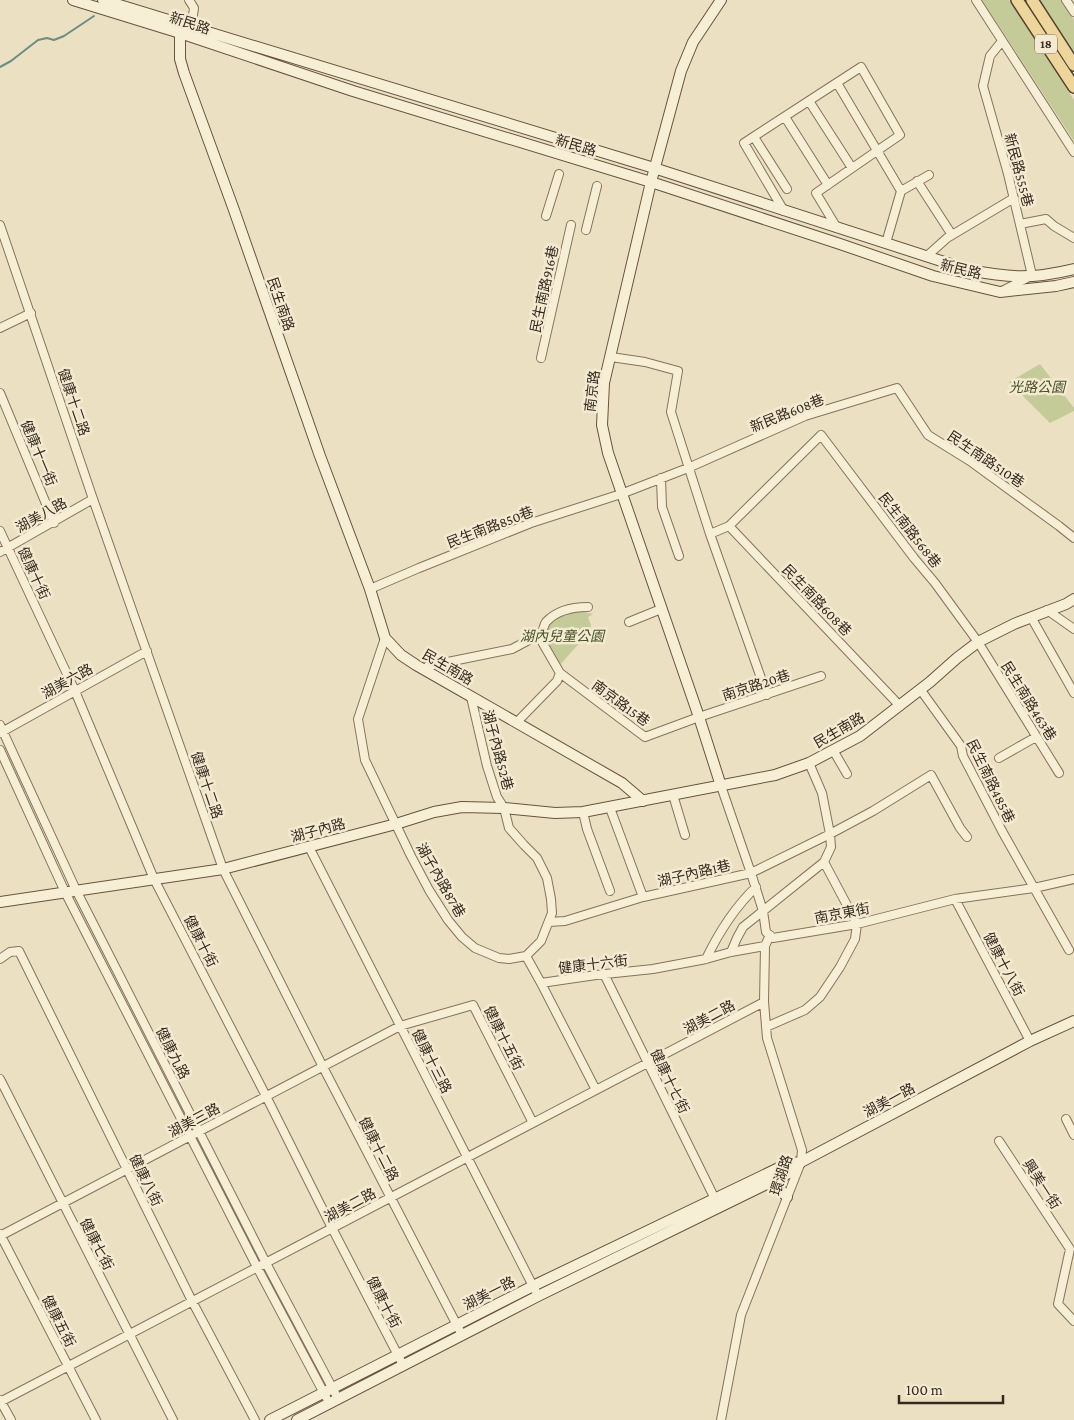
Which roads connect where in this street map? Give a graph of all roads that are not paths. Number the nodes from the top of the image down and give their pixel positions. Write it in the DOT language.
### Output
graph roads {
  1 [pos="73,0"];
  2 [pos="103,0"];
  3 [pos="189,0"];
  4 [pos="722,0"];
  5 [pos="976,0"];
  6 [pos="1017,0"];
  7 [pos="1032,0"];
  8 [pos="1066,0"];
  9 [pos="1074,12"];
  10 [pos="184,30"];
  11 [pos="1002,41"];
  12 [pos="1074,65"];
  13 [pos="837,83"];
  14 [pos="1074,87"];
  15 [pos="809,101"];
  16 [pos="784,117"];
  17 [pos="754,137"];
  18 [pos="878,150"];
  19 [pos="1074,152"];
  20 [pos="654,168"];
  21 [pos="852,168"];
  22 [pos="558,174"];
  23 [pos="928,174"];
  24 [pos="917,181"];
  25 [pos="650,182"];
  26 [pos="828,185"];
  27 [pos="597,186"];
  28 [pos="787,189"];
  29 [pos="901,191"];
  30 [pos="1014,198"];
  31 [pos="784,211"];
  32 [pos="546,216"];
  33 [pos="1020,224"];
  34 [pos="0,225"];
  35 [pos="571,225"];
  36 [pos="837,228"];
  37 [pos="586,230"];
  38 [pos="952,235"];
  39 [pos="1074,238"];
  40 [pos="886,243"];
  41 [pos="927,256"];
  42 [pos="1074,269"];
  43 [pos="1029,277"];
  44 [pos="1074,282"];
  45 [pos="1000,292"];
  46 [pos="31,313"];
  47 [pos="0,328"];
  48 [pos="611,357"];
  49 [pos="541,358"];
  50 [pos="897,388"];
  51 [pos="0,394"];
  52 [pos="688,468"];
  53 [pos="661,478"];
  54 [pos="622,494"];
  55 [pos="94,500"];
  56 [pos="54,522"];
  57 [pos="729,526"];
  58 [pos="0,531"];
  59 [pos="710,534"];
  60 [pos="1074,538"];
  61 [pos="8,548"];
  62 [pos="0,552"];
  63 [pos="679,556"];
  64 [pos="370,589"];
  65 [pos="1074,599"];
  66 [pos="588,607"];
  67 [pos="661,609"];
  68 [pos="1047,610"];
  69 [pos="1031,617"];
  70 [pos="629,622"];
  71 [pos="1074,629"];
  72 [pos="538,635"];
  73 [pos="385,638"];
  74 [pos="978,642"];
  75 [pos="147,651"];
  76 [pos="425,670"];
  77 [pos="560,673"];
  78 [pos="821,676"];
  79 [pos="920,690"];
  80 [pos="75,691"];
  81 [pos="1074,693"];
  82 [pos="767,694"];
  83 [pos="471,697"];
  84 [pos="900,706"];
  85 [pos="699,717"];
  86 [pos="517,722"];
  87 [pos="1,730"];
  88 [pos="1036,737"];
  89 [pos="0,750"];
  90 [pos="833,750"];
  91 [pos="1000,758"];
  92 [pos="809,763"];
  93 [pos="1059,773"];
  94 [pos="847,774"];
  95 [pos="720,786"];
  96 [pos="673,795"];
  97 [pos="643,801"];
  98 [pos="504,808"];
  99 [pos="610,808"];
  100 [pos="583,812"];
  101 [pos="396,824"];
  102 [pos="685,834"];
  103 [pos="830,834"];
  104 [pos="966,837"];
  105 [pos="308,847"];
  106 [pos="824,862"];
  107 [pos="223,869"];
  108 [pos="751,873"];
  109 [pos="154,879"];
  110 [pos="1074,879"];
  111 [pos="756,887"];
  112 [pos="1034,888"];
  113 [pos="76,890"];
  114 [pos="610,891"];
  115 [pos="65,892"];
  116 [pos="643,897"];
  117 [pos="956,899"];
  118 [pos="0,902"];
  119 [pos="763,912"];
  120 [pos="549,922"];
  121 [pos="857,924"];
  122 [pos="770,936"];
  123 [pos="765,946"];
  124 [pos="1069,950"];
  125 [pos="731,952"];
  126 [pos="526,956"];
  127 [pos="0,958"];
  128 [pos="706,960"];
  129 [pos="604,974"];
  130 [pos="541,983"];
  131 [pos="764,1002"];
  132 [pos="1074,1021"];
  133 [pos="400,1026"];
  134 [pos="766,1027"];
  135 [pos="1030,1041"];
  136 [pos="648,1063"];
  137 [pos="323,1067"];
  138 [pos="0,1079"];
  139 [pos="596,1090"];
  140 [pos="266,1096"];
  141 [pos="1066,1119"];
  142 [pos="533,1123"];
  143 [pos="199,1132"];
  144 [pos="1074,1135"];
  145 [pos="190,1136"];
  146 [pos="999,1141"];
  147 [pos="467,1158"];
  148 [pos="801,1162"];
  149 [pos="789,1168"];
  150 [pos="127,1169"];
  151 [pos="768,1184"];
  152 [pos="788,1197"];
  153 [pos="390,1198"];
  154 [pos="717,1203"];
  155 [pos="62,1204"];
  156 [pos="332,1228"];
  157 [pos="0,1236"];
  158 [pos="266,1263"];
  159 [pos="257,1267"];
  160 [pos="533,1286"];
  161 [pos="538,1296"];
  162 [pos="192,1301"];
  163 [pos="1074,1321"];
  164 [pos="457,1324"];
  165 [pos="129,1334"];
  166 [pos="462,1334"];
  167 [pos="397,1355"];
  168 [pos="68,1366"];
  169 [pos="402,1366"];
  170 [pos="328,1390"];
  171 [pos="0,1401"];
  172 [pos="333,1401"];
  173 [pos="11,1420"];
  174 [pos="96,1420"];
  175 [pos="173,1420"];
  176 [pos="255,1420"];
  177 [pos="270,1420"];
  178 [pos="297,1420"];
  179 [pos="721,1420"];
  1 -- 10 [label="street, 新民路"];
  2 -- 10 [label="street, 新民路"];
  3 -- 10 [label="street"];
  4 -- 20 [label="street, 南京路"];
  5 -- 11 [label="street"];
  6 -- 14 [label="main road, 18"];
  7 -- 12 [label="main road, 18"];
  8 -- 9 [label="street"];
  10 -- 20 [label="street, 新民路"];
  10 -- 25 [label="street, 新民路"];
  10 -- 64 [label="street, 民生南路"];
  11 -- 19 [label="street"];
  11 -- 30 [label="street, 新民路555巷"];
  13 -- 15 [label="street"];
  13 -- 18 [label="street"];
  13 -- 18 [label="street"];
  15 -- 16 [label="street"];
  15 -- 21 [label="street"];
  16 -- 17 [label="street"];
  16 -- 26 [label="street"];
  17 -- 28 [label="street"];
  17 -- 31 [label="street"];
  18 -- 21 [label="street"];
  18 -- 29 [label="street"];
  20 -- 25 [label="street, 南京路"];
  20 -- 31 [label="street, 新民路"];
  21 -- 26 [label="street"];
  22 -- 32 [label="street"];
  23 -- 24 [label="street"];
  24 -- 29 [label="street"];
  24 -- 38 [label="street"];
  25 -- 45 [label="street, 新民路"];
  25 -- 48 [label="street, 南京路"];
  26 -- 36 [label="street"];
  27 -- 37 [label="street"];
  29 -- 40 [label="street"];
  30 -- 33 [label="street, 新民路555巷"];
  30 -- 38 [label="street"];
  31 -- 36 [label="street, 新民路"];
  33 -- 39 [label="street"];
  33 -- 43 [label="street, 新民路555巷"];
  34 -- 46 [label="street, 健康十二路"];
  35 -- 49 [label="street, 民生南路916巷"];
  36 -- 40 [label="street, 新民路"];
  38 -- 41 [label="street"];
  40 -- 41 [label="street, 新民路"];
  41 -- 43 [label="street, 新民路"];
  42 -- 43 [label="street, 新民路"];
  43 -- 45 [label="street"];
  44 -- 45 [label="street, 新民路"];
  46 -- 47 [label="street"];
  46 -- 55 [label="street, 健康十二路"];
  48 -- 52 [label="street"];
  48 -- 54 [label="street, 南京路"];
  50 -- 52 [label="street, 新民路608巷"];
  50 -- 60 [label="street, 民生南路510巷"];
  51 -- 56 [label="street, 健康十一街"];
  52 -- 53 [label="street, 新民路608巷"];
  52 -- 59 [label="street"];
  53 -- 54 [label="street, 民生南路850巷"];
  53 -- 63 [label="street"];
  54 -- 64 [label="street, 民生南路850巷"];
  54 -- 67 [label="street, 南京路"];
  55 -- 56 [label="street, 湖美八路"];
  55 -- 75 [label="street, 健康十二路"];
  56 -- 61 [label="street, 湖美八路"];
  57 -- 59 [label="street"];
  57 -- 74 [label="street, 民生南路568巷"];
  57 -- 84 [label="street, 民生南路608巷"];
  58 -- 61 [label="street, 健康十街"];
  59 -- 82 [label="street"];
  61 -- 62 [label="street, 湖美八路"];
  61 -- 80 [label="street, 健康十街"];
  64 -- 73 [label="street, 民生南路"];
  65 -- 68 [label="street, 民生南路"];
  66 -- 72 [label="street"];
  67 -- 70 [label="street"];
  67 -- 85 [label="street, 南京路"];
  68 -- 69 [label="street, 民生南路"];
  68 -- 71 [label="street"];
  69 -- 74 [label="street, 民生南路"];
  69 -- 81 [label="street"];
  72 -- 76 [label="street"];
  72 -- 77 [label="street, 南京路15巷"];
  73 -- 76 [label="street, 民生南路"];
  73 -- 101 [label="street, 湖子內路87巷"];
  74 -- 79 [label="street, 民生南路"];
  74 -- 88 [label="street, 民生南路463巷"];
  75 -- 80 [label="street, 湖美六路"];
  75 -- 107 [label="street, 健康十二路"];
  76 -- 83 [label="street, 民生南路"];
  77 -- 85 [label="street, 南京路15巷"];
  77 -- 86 [label="street"];
  78 -- 82 [label="street, 南京路20巷"];
  79 -- 84 [label="street, 民生南路"];
  79 -- 112 [label="street, 民生南路485巷"];
  80 -- 87 [label="street, 湖美六路"];
  80 -- 109 [label="street, 健康十街"];
  82 -- 85 [label="street, 南京路20巷"];
  83 -- 86 [label="street, 民生南路"];
  83 -- 98 [label="street, 湖子內路52巷"];
  84 -- 90 [label="street, 民生南路"];
  85 -- 95 [label="street, 南京路"];
  86 -- 97 [label="street, 民生南路"];
  87 -- 113 [label="street, 健康九路"];
  88 -- 91 [label="street"];
  88 -- 93 [label="street, 民生南路463巷"];
  89 -- 115 [label="street, 健康九路"];
  90 -- 92 [label="street, 民生南路"];
  90 -- 94 [label="street"];
  92 -- 95 [label="street, 民生南路"];
  92 -- 103 [label="street"];
  95 -- 96 [label="street, 民生南路"];
  95 -- 108 [label="street"];
  96 -- 97 [label="street, 民生南路"];
  96 -- 102 [label="street"];
  97 -- 99 [label="street, 湖子內路"];
  98 -- 100 [label="street, 湖子內路"];
  98 -- 101 [label="street, 湖子內路"];
  98 -- 120 [label="street, 湖子內路52巷"];
  99 -- 100 [label="street, 湖子內路"];
  99 -- 116 [label="street, 湖子內路1巷"];
  100 -- 114 [label="street"];
  101 -- 105 [label="street, 湖子內路"];
  101 -- 126 [label="street, 湖子內路87巷"];
  103 -- 104 [label="street, 湖子內路1巷"];
  103 -- 106 [label="street"];
  103 -- 108 [label="street, 湖子內路1巷"];
  105 -- 107 [label="street, 湖子內路"];
  105 -- 133 [label="street, 健康十三路"];
  106 -- 119 [label="street"];
  106 -- 121 [label="street"];
  107 -- 109 [label="street, 湖子內路"];
  107 -- 137 [label="street, 健康十二路"];
  108 -- 111 [label="street"];
  108 -- 116 [label="street, 湖子內路1巷"];
  109 -- 113 [label="street, 湖子內路"];
  109 -- 140 [label="street, 健康十街"];
  110 -- 112 [label="street, 南京東街"];
  111 -- 119 [label="street"];
  111 -- 128 [label="street"];
  112 -- 117 [label="street, 南京東街"];
  112 -- 124 [label="street, 民生南路485巷"];
  113 -- 115 [label="street, 湖子內路"];
  113 -- 143 [label="street, 健康九路"];
  115 -- 118 [label="street, 湖子內路"];
  115 -- 145 [label="street, 健康九路"];
  116 -- 120 [label="street, 湖子內路1巷"];
  117 -- 121 [label="street, 南京東街"];
  117 -- 135 [label="street, 健康十八街"];
  119 -- 122 [label="street"];
  119 -- 125 [label="street"];
  120 -- 126 [label="street"];
  121 -- 122 [label="street, 南京東街"];
  121 -- 134 [label="street"];
  122 -- 123 [label="street, 環湖路"];
  123 -- 125 [label="street, 健康十六街"];
  123 -- 131 [label="street, 環湖路"];
  125 -- 128 [label="street, 健康十六街"];
  126 -- 130 [label="street"];
  127 -- 150 [label="street, 健康八街"];
  128 -- 129 [label="street, 健康十六街"];
  129 -- 130 [label="street, 健康十六街"];
  129 -- 136 [label="street, 健康十七街"];
  130 -- 139 [label="street, 健康十六街"];
  131 -- 134 [label="street, 環湖路"];
  131 -- 136 [label="street, 湖美二路"];
  132 -- 135 [label="street, 湖美一路"];
  133 -- 137 [label="street, 湖美三路"];
  133 -- 142 [label="street, 健康十五街"];
  133 -- 147 [label="street, 健康十三路"];
  134 -- 148 [label="street, 環湖路"];
  135 -- 148 [label="street, 湖美一路"];
  136 -- 139 [label="street, 湖美二路"];
  136 -- 154 [label="street, 健康十七街"];
  137 -- 140 [label="street, 湖美三路"];
  137 -- 153 [label="street, 健康十二路"];
  138 -- 155 [label="street, 健康七街"];
  139 -- 142 [label="street, 湖美二路"];
  140 -- 143 [label="street, 湖美三路"];
  140 -- 156 [label="street, 健康十街"];
  141 -- 144 [label="street"];
  142 -- 147 [label="street, 湖美二路"];
  143 -- 145 [label="street, 湖美三路"];
  143 -- 158 [label="street, 健康九路"];
  145 -- 150 [label="street, 湖美三路"];
  145 -- 159 [label="street, 健康九路"];
  146 -- 163 [label="street, 興美一街"];
  147 -- 153 [label="street, 湖美二路"];
  147 -- 160 [label="street, 健康十三路"];
  148 -- 149 [label="street, 湖美一路"];
  148 -- 152 [label="street, 環湖路"];
  149 -- 151 [label="street"];
  149 -- 154 [label="street, 湖美一路"];
  150 -- 155 [label="street, 湖美三路"];
  150 -- 162 [label="street, 健康八街"];
  151 -- 152 [label="street"];
  151 -- 154 [label="street"];
  152 -- 179 [label="street, 環湖路"];
  153 -- 156 [label="street, 湖美二路"];
  153 -- 164 [label="street, 健康十二路"];
  154 -- 160 [label="street, 湖美一路"];
  154 -- 161 [label="street"];
  155 -- 157 [label="street, 湖美三路"];
  155 -- 165 [label="street, 健康七街"];
  156 -- 158 [label="street, 湖美二路"];
  156 -- 167 [label="street, 健康十街"];
  157 -- 168 [label="street, 健康五街"];
  158 -- 159 [label="street, 湖美二路"];
  158 -- 170 [label="street, 健康九路"];
  159 -- 162 [label="street, 湖美二路"];
  159 -- 170 [label="street, 健康九路"];
  160 -- 161 [label="street, 湖美一路"];
  160 -- 164 [label="street, 湖美一路"];
  161 -- 166 [label="street"];
  162 -- 165 [label="street, 湖美二路"];
  162 -- 176 [label="street, 健康八街"];
  164 -- 166 [label="street, 湖美一路"];
  164 -- 167 [label="street, 湖美一路"];
  165 -- 168 [label="street, 湖美二路"];
  165 -- 175 [label="street, 健康七街"];
  166 -- 169 [label="street"];
  167 -- 169 [label="street"];
  167 -- 170 [label="street, 湖美一路"];
  168 -- 171 [label="street, 湖美二路"];
  168 -- 174 [label="street, 健康五街"];
  169 -- 172 [label="street"];
  170 -- 172 [label="street, 健康九路"];
  170 -- 177 [label="street, 湖美一路"];
  171 -- 173 [label="street"];
  172 -- 178 [label="street"];
}
